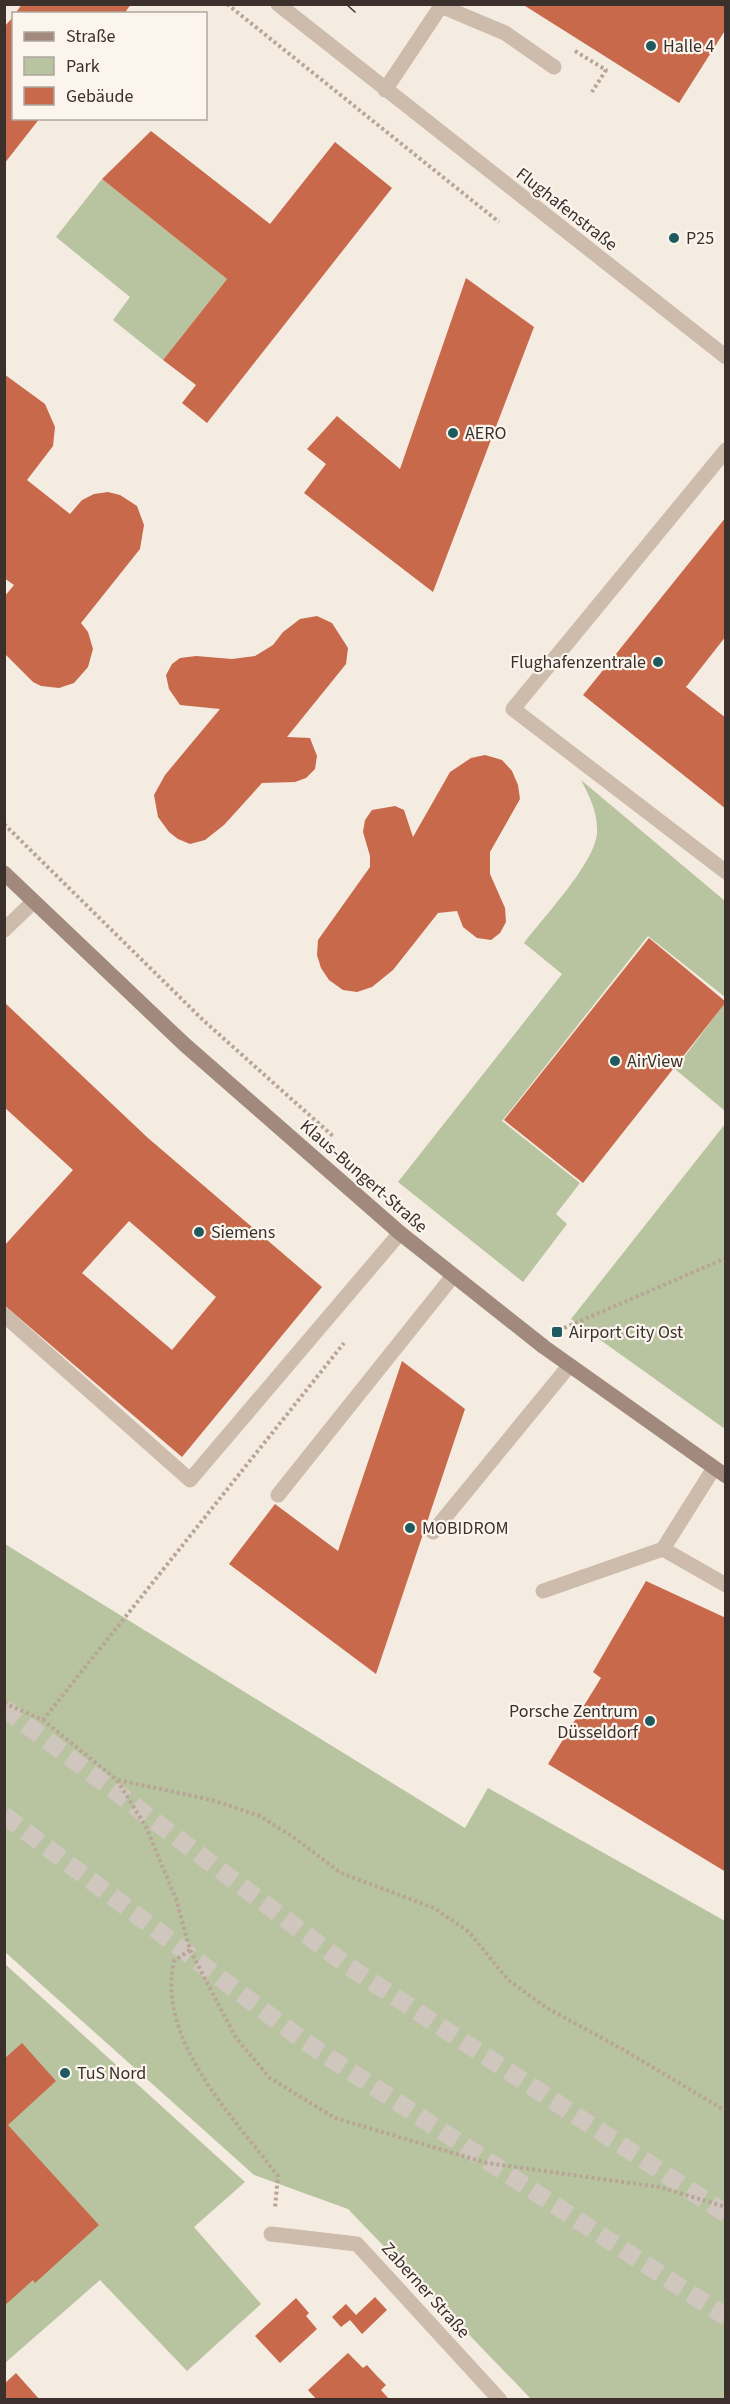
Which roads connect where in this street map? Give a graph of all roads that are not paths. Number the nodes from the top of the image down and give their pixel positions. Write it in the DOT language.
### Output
graph roads {
  1 [pos="278,4"];
  2 [pos="440,5"];
  3 [pos="554,67"];
  4 [pos="385,90"];
  5 [pos="726,357"];
  6 [pos="726,450"];
  7 [pos="726,872"];
  8 [pos="4,873"];
  9 [pos="33,902"];
  10 [pos="4,930"];
  11 [pos="400,1233"];
  12 [pos="453,1276"];
  13 [pos="4,1315"];
  14 [pos="569,1366"];
  15 [pos="720,1472"];
  16 [pos="278,1495"];
  17 [pos="433,1532"];
  18 [pos="663,1549"];
  19 [pos="726,1585"];
  20 [pos="543,1591"];
  21 [pos="272,2234"];
  22 [pos="500,2400"];
  1 -- 4 [label="street, Flughafenstraße"];
  2 -- 3 [label="street"];
  2 -- 4 [label="street"];
  4 -- 5 [label="street, Flughafenstraße"];
  6 -- 7 [label="street"];
  8 -- 9 [label="street, Klaus-Bungert-Straße"];
  9 -- 10 [label="street"];
  9 -- 11 [label="street, Klaus-Bungert-Straße"];
  11 -- 12 [label="street, Klaus-Bungert-Straße"];
  11 -- 13 [label="street"];
  12 -- 14 [label="street, Klaus-Bungert-Straße"];
  12 -- 16 [label="street"];
  14 -- 15 [label="street, Klaus-Bungert-Straße"];
  14 -- 17 [label="street"];
  15 -- 18 [label="street"];
  18 -- 19 [label="street"];
  18 -- 20 [label="street"];
  21 -- 22 [label="street, Zaberner Straße"];
}
